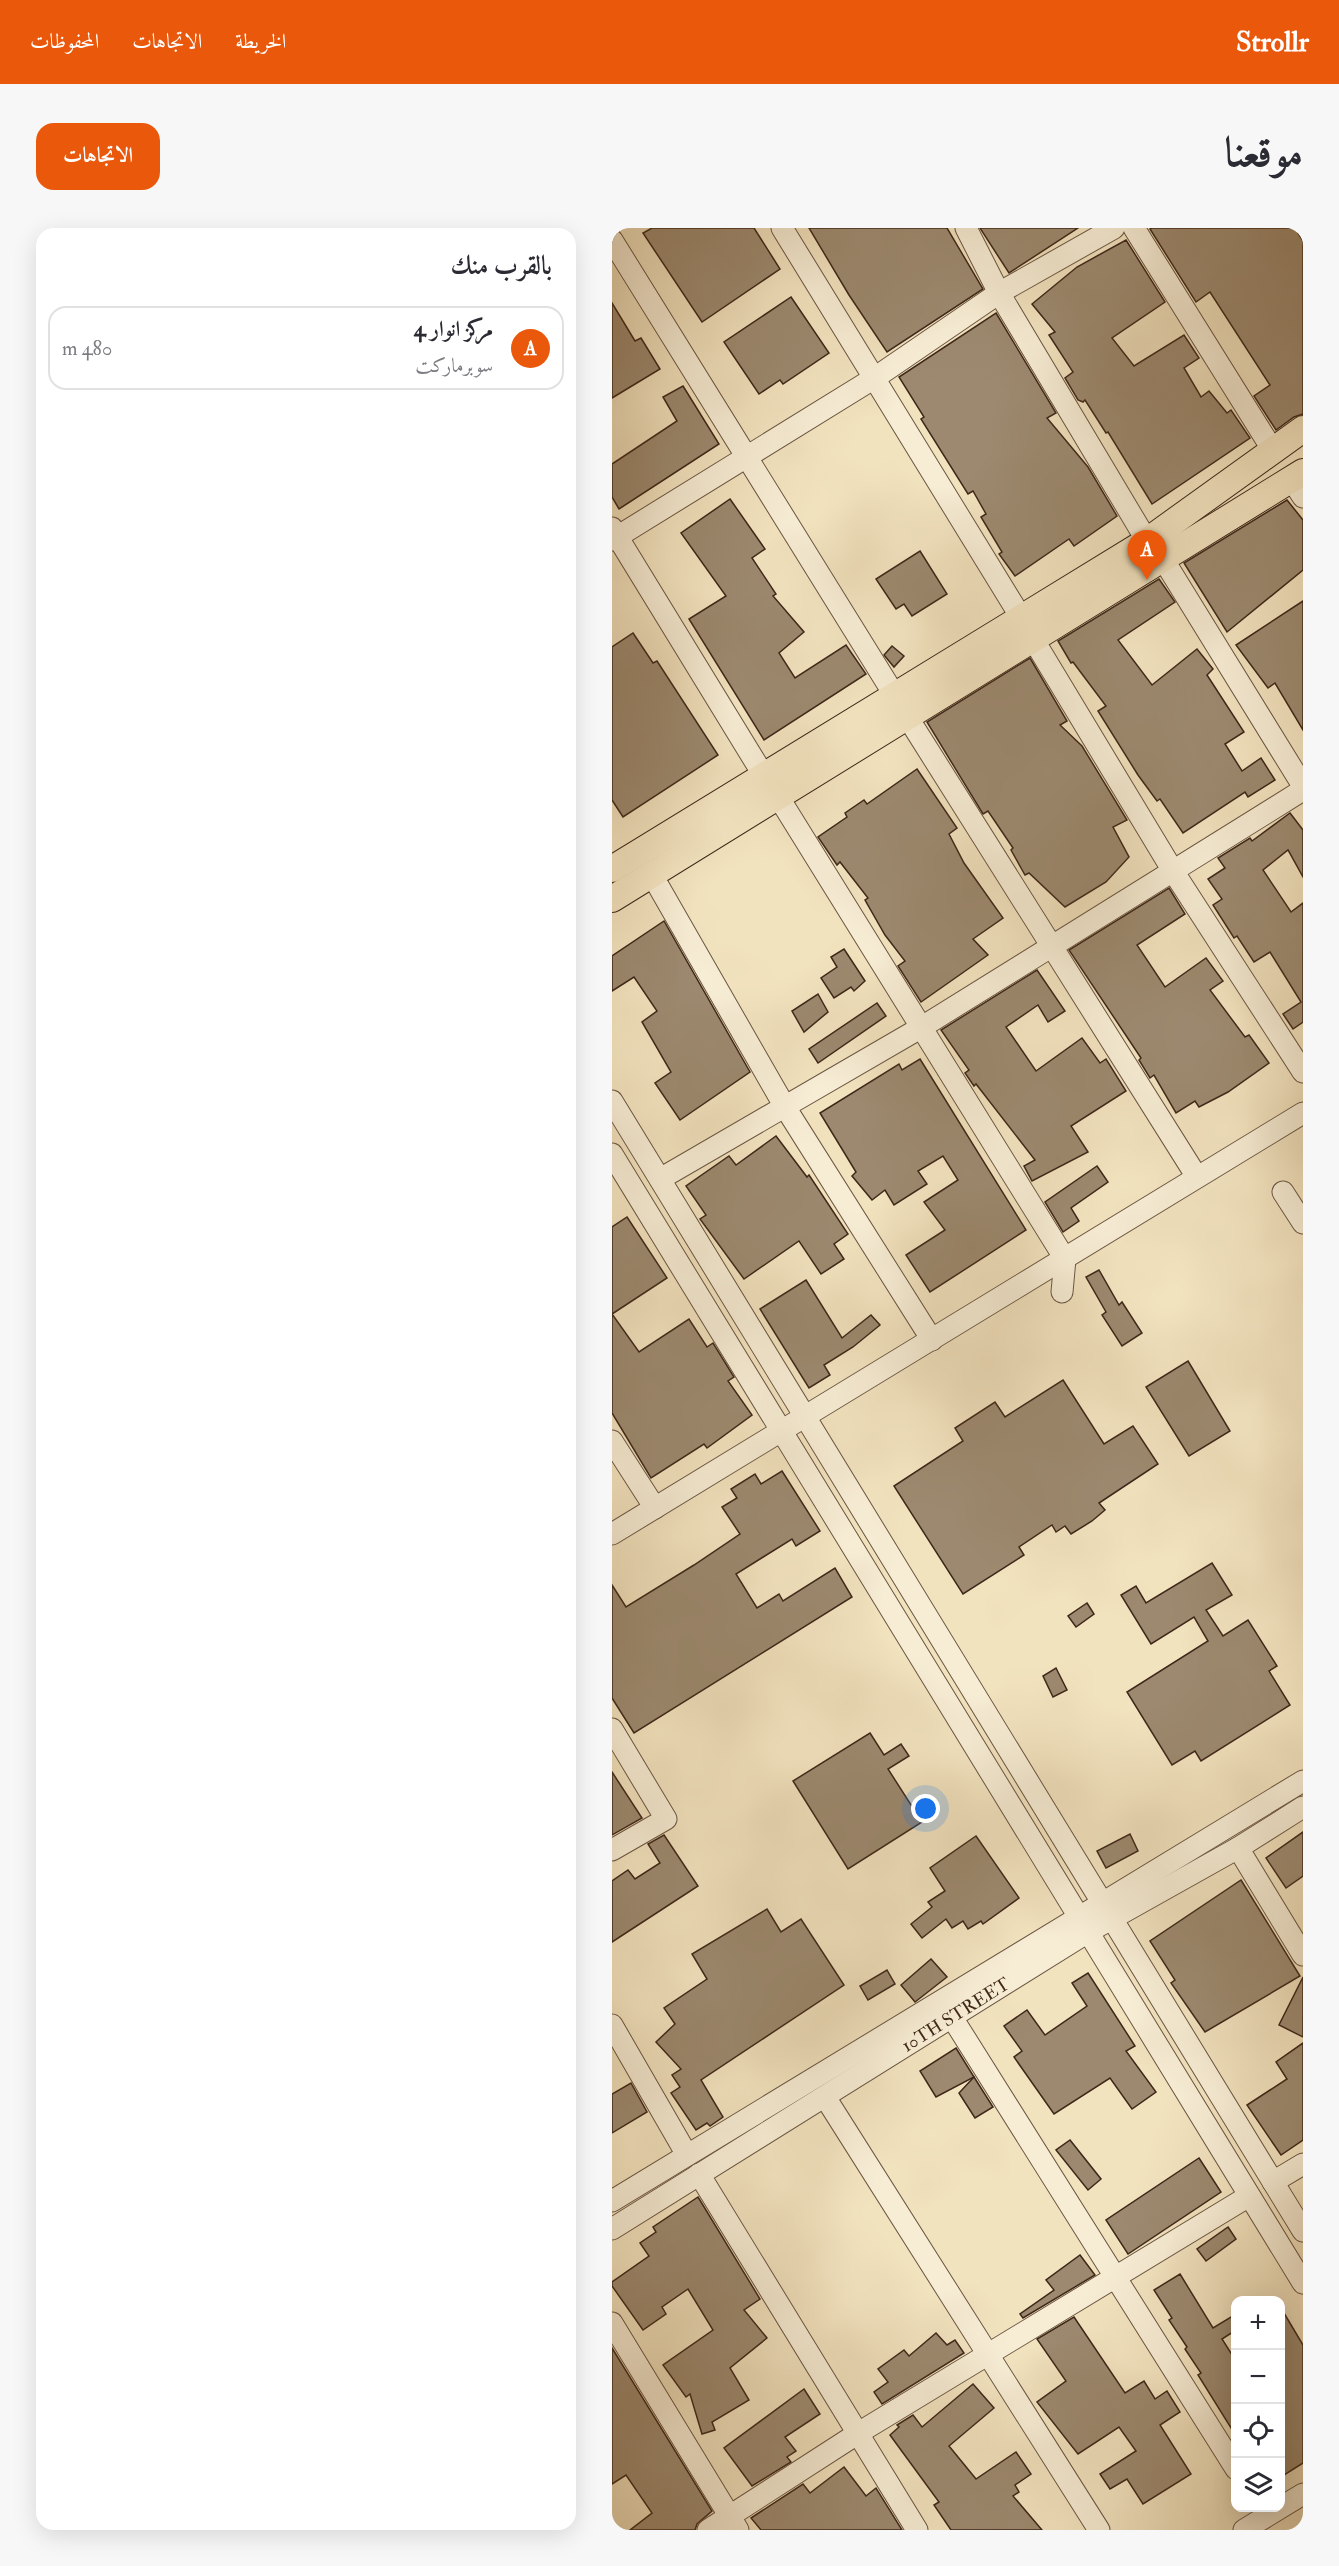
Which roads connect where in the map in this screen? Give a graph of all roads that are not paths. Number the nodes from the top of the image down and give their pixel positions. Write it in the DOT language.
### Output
graph roads {
  1 [pos="782,228"];
  2 [pos="966,228"];
  3 [pos="1114,228"];
  4 [pos="1134,228"];
  5 [pos="612,240"];
  6 [pos="999,293"];
  7 [pos="876,377"];
  8 [pos="1303,429"];
  9 [pos="1272,449"];
  10 [pos="747,457"];
  11 [pos="1299,483"];
  12 [pos="614,535"];
  13 [pos="1155,550"];
  14 [pos="1027,629"];
  15 [pos="895,696"];
  16 [pos="908,718"];
  17 [pos="764,776"];
  18 [pos="1303,788"];
  19 [pos="779,798"];
  20 [pos="612,869"];
  21 [pos="1173,871"];
  22 [pos="652,875"];
  23 [pos="612,899"];
  24 [pos="1053,946"];
  25 [pos="922,1027"];
  26 [pos="1303,1072"];
  27 [pos="612,1101"];
  28 [pos="785,1107"];
  29 [pos="1303,1113"];
  30 [pos="612,1154"];
  31 [pos="1197,1177"];
  32 [pos="660,1179"];
  33 [pos="620,1186"];
  34 [pos="1283,1192"];
  35 [pos="1303,1223"];
  36 [pos="1065,1259"];
  37 [pos="1062,1292"];
  38 [pos="932,1340"];
  39 [pos="805,1417"];
  40 [pos="782,1431"];
  41 [pos="612,1441"];
  42 [pos="655,1508"];
  43 [pos="612,1534"];
  44 [pos="612,1729"];
  45 [pos="1303,1781"];
  46 [pos="1303,1807"];
  47 [pos="1238,1848"];
  48 [pos="612,1850"];
  49 [pos="1106,1911"];
  50 [pos="1083,1924"];
  51 [pos="1303,1955"];
  52 [pos="953,2019"];
  53 [pos="612,2025"];
  54 [pos="825,2097"];
  55 [pos="687,2155"];
  56 [pos="1303,2164"];
  57 [pos="699,2174"];
  58 [pos="1273,2182"];
  59 [pos="1249,2196"];
  60 [pos="612,2201"];
  61 [pos="612,2229"];
  62 [pos="1303,2231"];
  63 [pos="1114,2278"];
  64 [pos="1303,2283"];
  65 [pos="612,2323"];
  66 [pos="988,2356"];
  67 [pos="858,2434"];
  68 [pos="1231,2461"];
  69 [pos="1303,2494"];
  70 [pos="1267,2518"];
  71 [pos="734,2523"];
  72 [pos="708,2530"];
  73 [pos="917,2530"];
  74 [pos="1099,2530"];
  75 [pos="1244,2530"];
  1 -- 7 [label="street"];
  2 -- 6 [label="street"];
  3 -- 6 [label="street"];
  4 -- 9 [label="street"];
  5 -- 10 [label="street"];
  6 -- 7 [label="street"];
  6 -- 13 [label="street"];
  7 -- 10 [label="street"];
  7 -- 14 [label="street"];
  8 -- 9 [label="main road"];
  9 -- 13 [label="main road"];
  10 -- 12 [label="street"];
  10 -- 15 [label="street"];
  11 -- 13 [label="main road"];
  12 -- 17 [label="street"];
  13 -- 14 [label="main road"];
  13 -- 18 [label="street"];
  14 -- 15 [label="main road"];
  14 -- 16 [label="main road"];
  14 -- 21 [label="street"];
  15 -- 17 [label="main road"];
  16 -- 19 [label="main road"];
  16 -- 24 [label="street"];
  17 -- 20 [label="main road"];
  18 -- 21 [label="street"];
  19 -- 22 [label="main road"];
  19 -- 25 [label="street"];
  21 -- 24 [label="street"];
  21 -- 26 [label="street"];
  22 -- 23 [label="main road"];
  22 -- 28 [label="street"];
  24 -- 25 [label="street"];
  24 -- 31 [label="street"];
  25 -- 28 [label="street"];
  25 -- 36 [label="street"];
  27 -- 32 [label="street"];
  28 -- 32 [label="street"];
  28 -- 38 [label="street"];
  29 -- 31 [label="street"];
  30 -- 33 [label="street"];
  31 -- 36 [label="street"];
  32 -- 39 [label="street"];
  33 -- 40 [label="street"];
  34 -- 35 [label="street"];
  36 -- 37 [label="street"];
  36 -- 38 [label="street"];
  38 -- 39 [label="street"];
  39 -- 40 [label="street"];
  39 -- 49 [label="street"];
  40 -- 42 [label="street"];
  40 -- 50 [label="street"];
  41 -- 42 [label="street"];
  42 -- 43 [label="street"];
  44 -- 48 [label="street"];
  45 -- 49 [label="street, 10TH STREET"];
  46 -- 47 [label="street, 10TH STREET"];
  47 -- 49 [label="street, 10TH STREET"];
  47 -- 51 [label="street"];
  49 -- 50 [label="street, 10TH STREET"];
  49 -- 58 [label="street"];
  50 -- 52 [label="street, 10TH STREET"];
  50 -- 55 [label="street, 10TH STREET"];
  50 -- 59 [label="street"];
  52 -- 54 [label="street, 10TH STREET"];
  52 -- 63 [label="street"];
  53 -- 55 [label="street"];
  54 -- 57 [label="street, 10TH STREET"];
  54 -- 66 [label="street"];
  55 -- 60 [label="street, 10TH STREET"];
  56 -- 58 [label="street"];
  57 -- 61 [label="street, 10TH STREET"];
  57 -- 67 [label="street"];
  58 -- 62 [label="street"];
  59 -- 63 [label="street"];
  59 -- 64 [label="street"];
  63 -- 66 [label="street"];
  63 -- 68 [label="street"];
  65 -- 71 [label="street"];
  66 -- 67 [label="street"];
  66 -- 74 [label="street"];
  67 -- 71 [label="street"];
  67 -- 73 [label="street"];
  69 -- 70 [label="street"];
  70 -- 75 [label="street"];
  71 -- 72 [label="street"];
}
